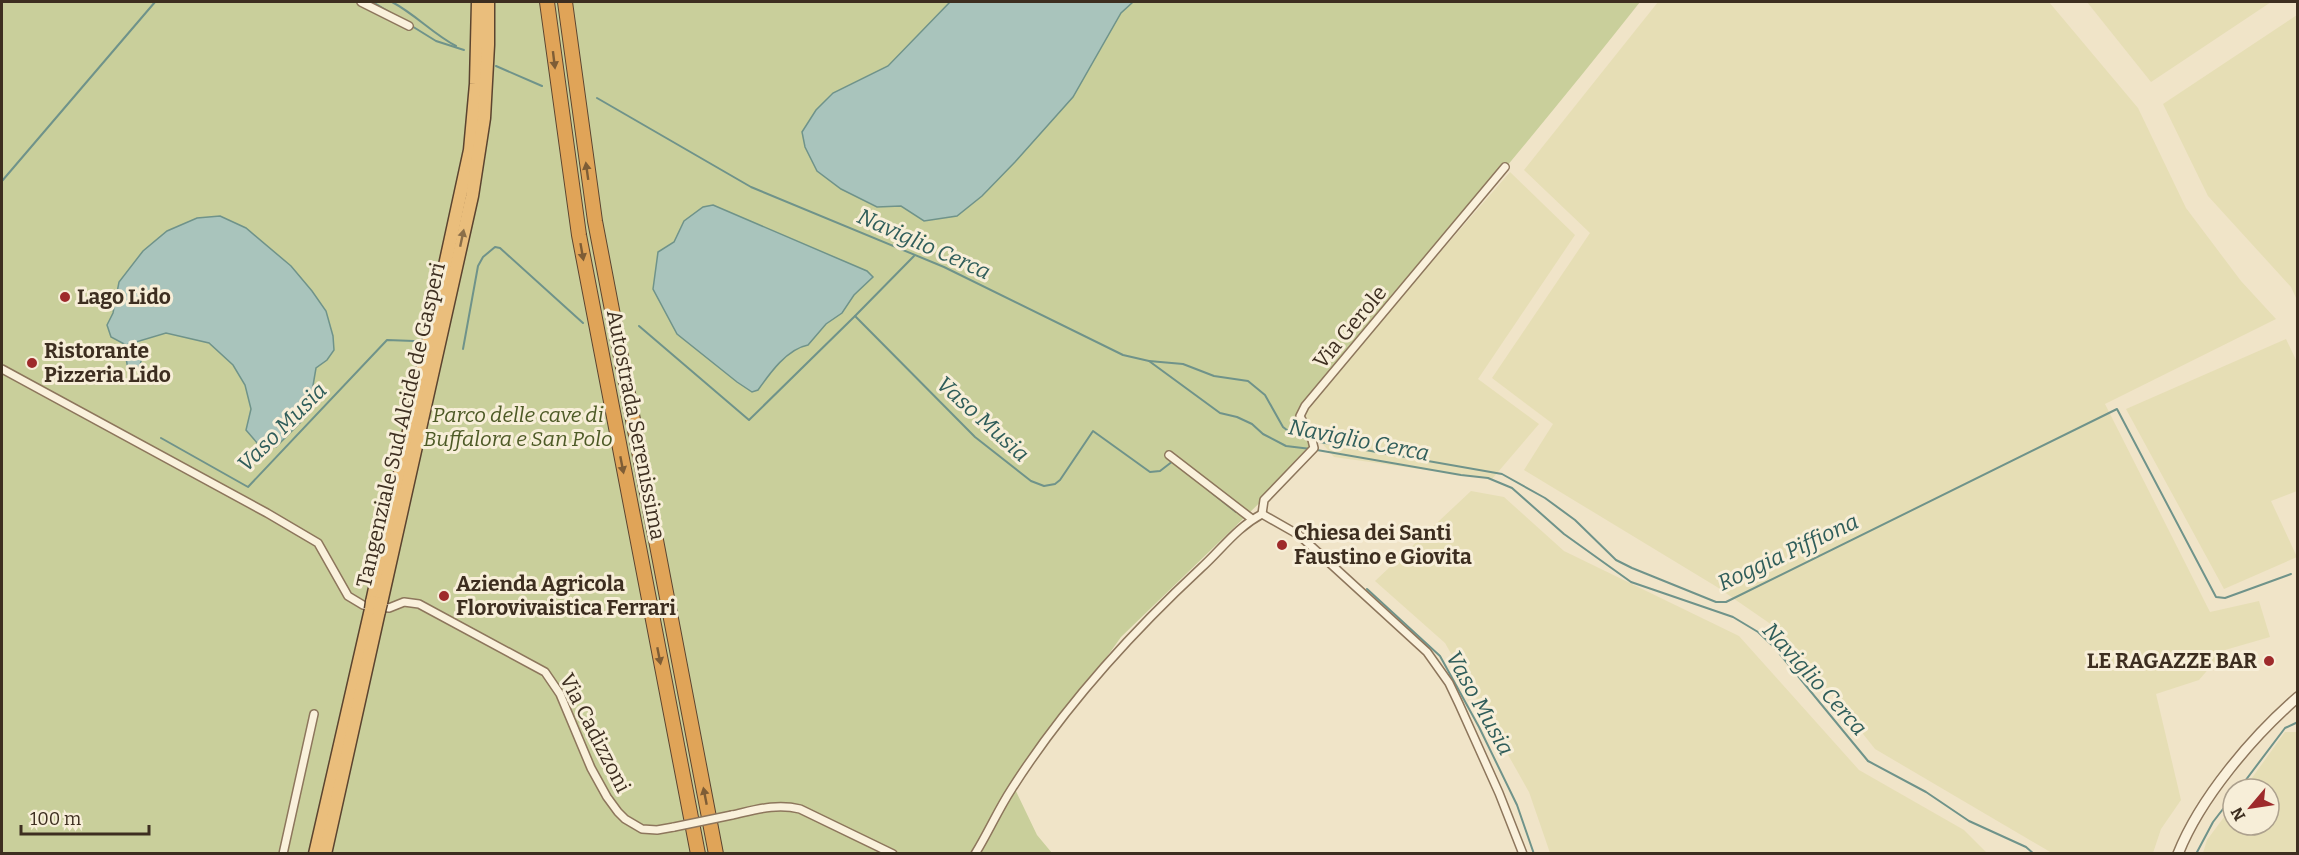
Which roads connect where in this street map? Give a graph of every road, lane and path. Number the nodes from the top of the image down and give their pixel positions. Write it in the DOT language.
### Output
graph roads {
  1 [pos="361,2"];
  2 [pos="478,2"];
  3 [pos="488,2"];
  4 [pos="547,2"];
  5 [pos="565,2"];
  6 [pos="409,26"];
  7 [pos="1505,167"];
  8 [pos="2,369"];
  9 [pos="1169,455"];
  10 [pos="1262,514"];
  11 [pos="1252,519"];
  12 [pos="376,606"];
  13 [pos="2298,697"];
  14 [pos="314,714"];
  15 [pos="283,854"];
  16 [pos="315,854"];
  17 [pos="325,854"];
  18 [pos="698,854"];
  19 [pos="716,854"];
  20 [pos="893,854"];
  21 [pos="975,854"];
  22 [pos="1523,854"];
  23 [pos="2178,854"];
  1 -- 6 [label="street"];
  2 -- 12 [label="highway, Tangenziale Sud Alcide de Gasperi"];
  12 -- 3 [label="highway, Tangenziale Sud Alcide de Gasperi, one-way"];
  4 -- 18 [label="highway, Autostrada Serenissima, one-way"];
  19 -- 5 [label="highway, Autostrada Serenissima, one-way"];
  7 -- 10 [label="street, Via Gerole"];
  8 -- 20 [label="street, Via Cadizzoni, bridge"];
  9 -- 11 [label="street"];
  10 -- 11 [label="street"];
  10 -- 22 [label="street"];
  11 -- 21 [label="street"];
  12 -- 16 [label="highway, Tangenziale Sud Alcide de Gasperi"];
  12 -- 17 [label="highway, Tangenziale Sud Alcide de Gasperi"];
  13 -- 23 [label="street"];
  14 -- 15 [label="street"];
}
